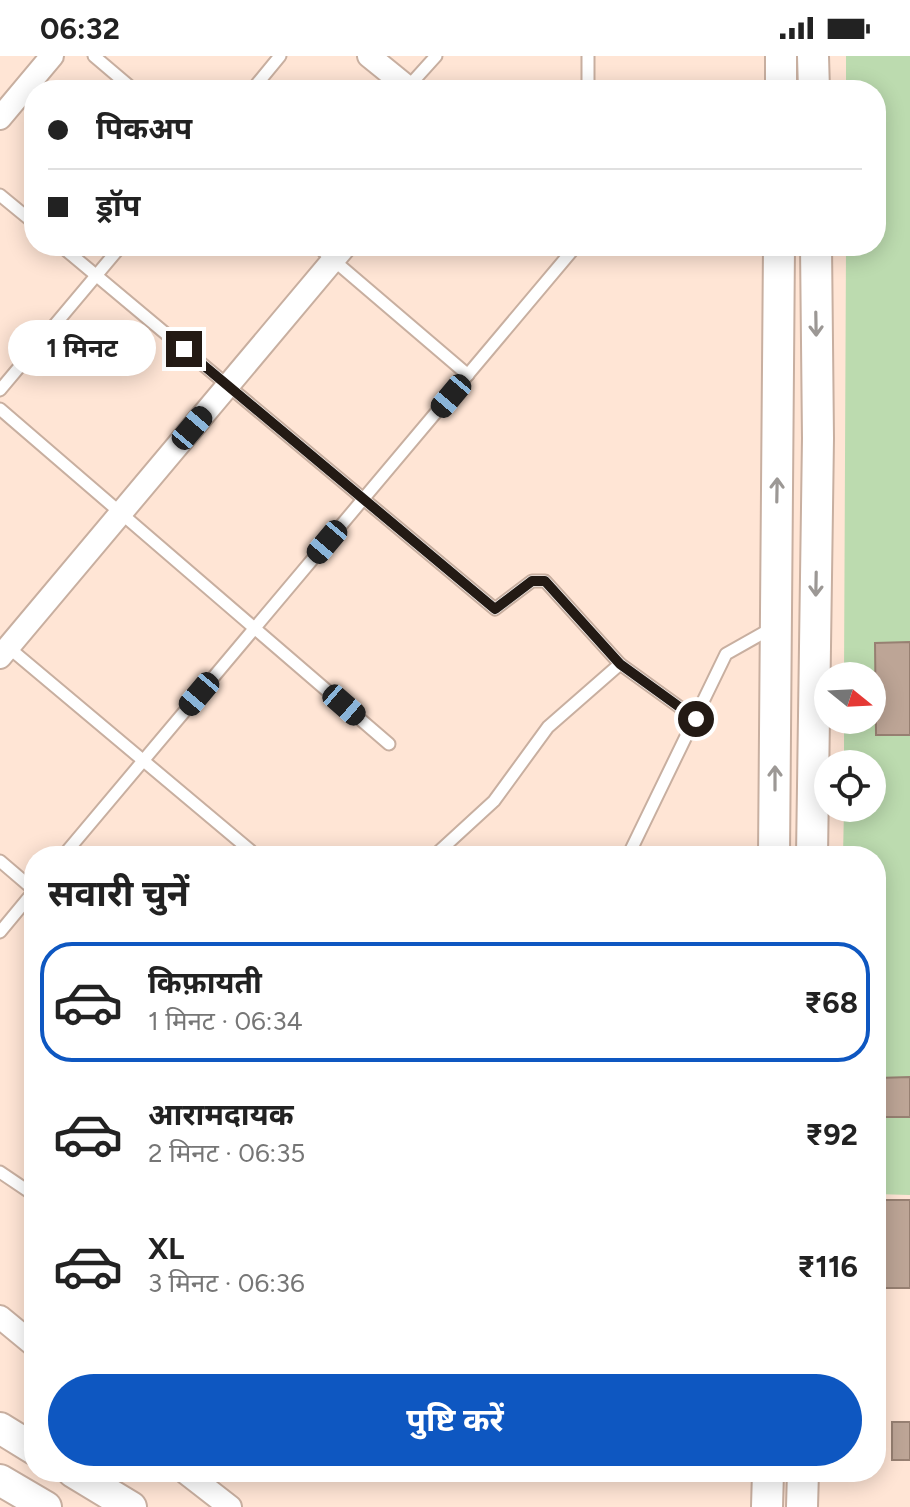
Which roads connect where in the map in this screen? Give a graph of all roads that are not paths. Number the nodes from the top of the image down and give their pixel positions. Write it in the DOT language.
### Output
graph roads {
  1 [pos="52,56"];
  2 [pos="94,56"];
  3 [pos="280,56"];
  4 [pos="369,56"];
  5 [pos="436,56"];
  6 [pos="588,56"];
  7 [pos="781,56"];
  8 [pos="813,56"];
  9 [pos="32,80"];
  10 [pos="122,80"];
  11 [pos="260,80"];
  12 [pos="398,80"];
  13 [pos="416,80"];
  14 [pos="588,80"];
  15 [pos="781,80"];
  16 [pos="814,80"];
  17 [pos="24,89"];
  18 [pos="0,118"];
  19 [pos="0,195"];
  20 [pos="24,215"];
  21 [pos="73,256"];
  22 [pos="113,256"];
  23 [pos="328,256"];
  24 [pos="337,256"];
  25 [pos="568,256"];
  26 [pos="779,256"];
  27 [pos="816,256"];
  28 [pos="96,276"];
  29 [pos="468,375"];
  30 [pos="228,386"];
  31 [pos="0,390"];
  32 [pos="0,409"];
  33 [pos="363,499"];
  34 [pos="121,513"];
  35 [pos="776,625"];
  36 [pos="255,628"];
  37 [pos="3,648"];
  38 [pos="620,664"];
  39 [pos="696,719"];
  40 [pos="389,744"];
  41 [pos="143,760"];
  42 [pos="71,846"];
  43 [pos="245,846"];
  44 [pos="445,846"];
  45 [pos="633,846"];
  46 [pos="774,846"];
  47 [pos="812,846"];
  48 [pos="0,861"];
  49 [pos="24,882"];
  50 [pos="24,903"];
  51 [pos="0,932"];
  52 [pos="0,1172"];
  53 [pos="24,1188"];
  54 [pos="0,1317"];
  55 [pos="24,1337"];
  56 [pos="0,1428"];
  57 [pos="24,1443"];
  58 [pos="0,1480"];
  59 [pos="90,1482"];
  60 [pos="198,1482"];
  61 [pos="768,1482"];
  62 [pos="803,1482"];
  63 [pos="46,1507"];
  64 [pos="131,1507"];
  65 [pos="230,1507"];
  66 [pos="767,1507"];
  67 [pos="802,1507"];
  1 -- 9 [label="street"];
  2 -- 10 [label="lane"];
  3 -- 11 [label="lane"];
  4 -- 12 [label="street"];
  5 -- 13 [label="lane"];
  6 -- 14 [label="lane"];
  7 -- 15 [label="street"];
  8 -- 16 [label="street"];
  17 -- 18 [label="street"];
  19 -- 20 [label="lane"];
  21 -- 28 [label="lane"];
  22 -- 28 [label="lane"];
  23 -- 30 [label="street"];
  24 -- 29 [label="lane"];
  25 -- 29 [label="lane"];
  35 -- 26 [label="street, one-way"];
  27 -- 47 [label="street, one-way"];
  28 -- 30 [label="lane"];
  28 -- 31 [label="lane"];
  29 -- 33 [label="lane"];
  30 -- 33 [label="lane"];
  30 -- 34 [label="street"];
  32 -- 34 [label="lane"];
  33 -- 36 [label="lane"];
  33 -- 38 [label="lane"];
  34 -- 36 [label="lane"];
  34 -- 37 [label="street"];
  35 -- 39 [label="lane"];
  46 -- 35 [label="street, one-way"];
  36 -- 40 [label="lane"];
  36 -- 41 [label="lane"];
  37 -- 41 [label="lane"];
  38 -- 39 [label="lane"];
  38 -- 44 [label="lane"];
  39 -- 45 [label="lane"];
  41 -- 42 [label="lane"];
  41 -- 43 [label="lane"];
  48 -- 49 [label="lane"];
  50 -- 51 [label="lane"];
  52 -- 53 [label="lane"];
  54 -- 55 [label="street"];
  56 -- 57 [label="street"];
  58 -- 63 [label="street"];
  59 -- 64 [label="street"];
  60 -- 65 [label="street"];
  61 -- 66 [label="street"];
  62 -- 67 [label="street"];
}
